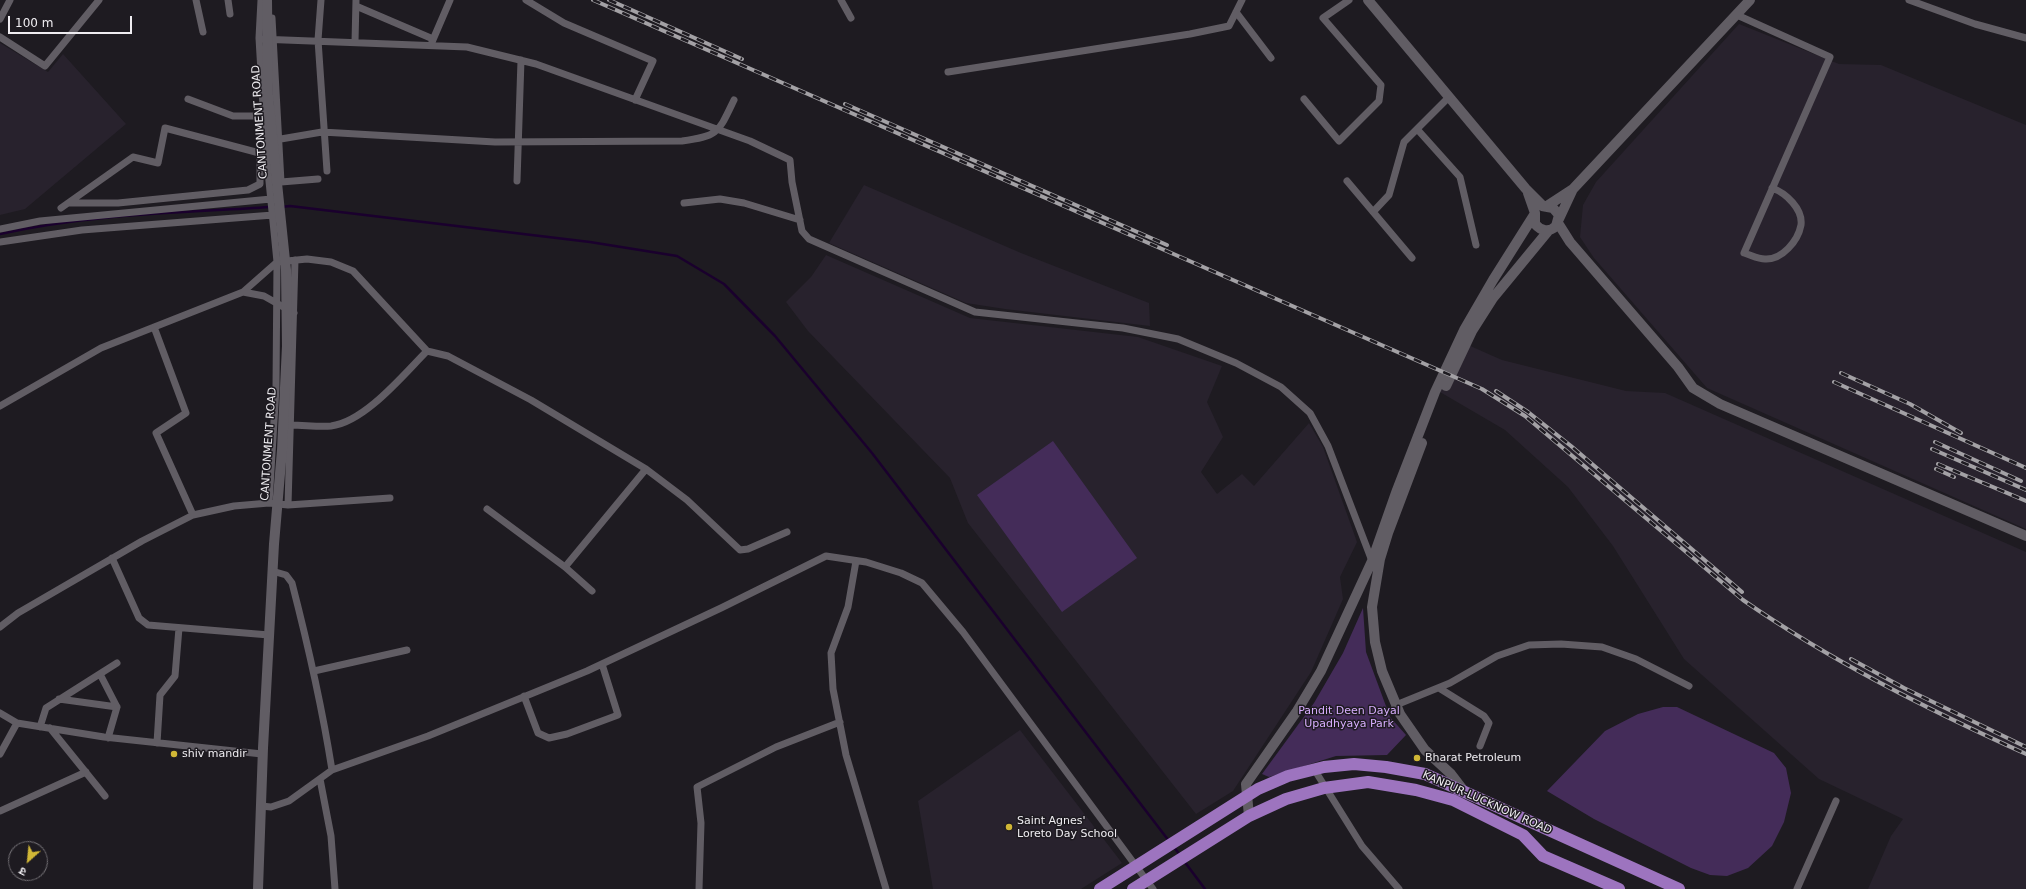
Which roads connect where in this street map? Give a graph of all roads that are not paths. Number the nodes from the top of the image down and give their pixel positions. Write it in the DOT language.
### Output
graph roads {
  1 [pos="10,0"];
  2 [pos="99,0"];
  3 [pos="196,0"];
  4 [pos="228,0"];
  5 [pos="261,0"];
  6 [pos="267,0"];
  7 [pos="272,0"];
  8 [pos="320,0"];
  9 [pos="450,0"];
  10 [pos="526,0"];
  11 [pos="841,0"];
  12 [pos="1242,0"];
  13 [pos="1368,0"];
  14 [pos="1750,0"];
  15 [pos="1910,0"];
  16 [pos="1344,1"];
  17 [pos="356,3"];
  18 [pos="1236,12"];
  19 [pos="230,14"];
  20 [pos="1736,15"];
  21 [pos="851,18"];
  22 [pos="0,19"];
  23 [pos="203,32"];
  24 [pos="0,37"];
  25 [pos="2026,38"];
  26 [pos="259,39"];
  27 [pos="273,40"];
  28 [pos="318,40"];
  29 [pos="355,42"];
  30 [pos="432,42"];
  31 [pos="1271,58"];
  32 [pos="521,60"];
  33 [pos="948,72"];
  34 [pos="1449,97"];
  35 [pos="188,99"];
  36 [pos="1304,99"];
  37 [pos="635,100"];
  38 [pos="734,100"];
  39 [pos="264,116"];
  40 [pos="1417,129"];
  41 [pos="719,130"];
  42 [pos="325,132"];
  43 [pos="279,139"];
  44 [pos="265,142"];
  45 [pos="519,142"];
  46 [pos="263,154"];
  47 [pos="327,171"];
  48 [pos="318,179"];
  49 [pos="517,181"];
  50 [pos="1347,181"];
  51 [pos="1772,188"];
  52 [pos="1526,189"];
  53 [pos="1573,189"];
  54 [pos="271,199"];
  55 [pos="69,203"];
  56 [pos="684,203"];
  57 [pos="1545,206"];
  58 [pos="61,208"];
  59 [pos="1372,212"];
  60 [pos="1534,214"];
  61 [pos="273,215"];
  62 [pos="800,220"];
  63 [pos="1555,225"];
  64 [pos="0,229"];
  65 [pos="0,242"];
  66 [pos="1476,245"];
  67 [pos="1412,258"];
  68 [pos="295,260"];
  69 [pos="277,262"];
  70 [pos="243,292"];
  71 [pos="278,304"];
  72 [pos="294,313"];
  73 [pos="154,327"];
  74 [pos="427,351"];
  75 [pos="0,406"];
  76 [pos="291,425"];
  77 [pos="646,469"];
  78 [pos="390,498"];
  79 [pos="273,503"];
  80 [pos="288,505"];
  81 [pos="487,509"];
  82 [pos="193,515"];
  83 [pos="787,532"];
  84 [pos="2026,536"];
  85 [pos="112,558"];
  86 [pos="856,561"];
  87 [pos="1372,561"];
  88 [pos="565,567"];
  89 [pos="272,571"];
  90 [pos="592,591"];
  91 [pos="0,627"];
  92 [pos="179,628"];
  93 [pos="269,635"];
  94 [pos="407,650"];
  95 [pos="118,663"];
  96 [pos="602,664"];
  97 [pos="314,670"];
  98 [pos="100,674"];
  99 [pos="1689,686"];
  100 [pos="1440,688"];
  101 [pos="524,696"];
  102 [pos="59,700"];
  103 [pos="1396,705"];
  104 [pos="117,707"];
  105 [pos="0,713"];
  106 [pos="840,722"];
  107 [pos="17,723"];
  108 [pos="40,727"];
  109 [pos="50,728"];
  110 [pos="108,738"];
  111 [pos="157,743"];
  112 [pos="1480,746"];
  113 [pos="0,754"];
  114 [pos="262,754"];
  115 [pos="1314,769"];
  116 [pos="332,770"];
  117 [pos="86,772"];
  118 [pos="320,779"];
  119 [pos="1324,788"];
  120 [pos="1464,791"];
  121 [pos="105,796"];
  122 [pos="1246,797"];
  123 [pos="1836,801"];
  124 [pos="261,806"];
  125 [pos="0,811"];
  126 [pos="1248,816"];
  127 [pos="1540,827"];
  128 [pos="1531,843"];
  129 [pos="1137,866"];
  130 [pos="1150,885"];
  131 [pos="258,889"];
  132 [pos="335,889"];
  133 [pos="699,889"];
  134 [pos="886,889"];
  135 [pos="1100,889"];
  136 [pos="1133,889"];
  137 [pos="1398,889"];
  138 [pos="1619,889"];
  139 [pos="1679,889"];
  140 [pos="1797,889"];
  1 -- 22 [label="street"];
  2 -- 24 [label="street"];
  3 -- 23 [label="street"];
  4 -- 19 [label="street"];
  5 -- 26 [label="street"];
  6 -- 79 [label="street, CANTONMENT ROAD"];
  7 -- 27 [label="street"];
  8 -- 28 [label="street"];
  9 -- 30 [label="street"];
  10 -- 37 [label="street"];
  11 -- 21 [label="street"];
  12 -- 18 [label="street"];
  13 -- 34 [label="street"];
  14 -- 20 [label="street"];
  15 -- 25 [label="street"];
  16 -- 36 [label="street"];
  17 -- 29 [label="street"];
  17 -- 30 [label="street"];
  18 -- 31 [label="street"];
  18 -- 33 [label="street"];
  20 -- 51 [label="street"];
  20 -- 53 [label="street"];
  26 -- 27 [label="street"];
  26 -- 39 [label="street"];
  27 -- 28 [label="street"];
  27 -- 43 [label="street"];
  28 -- 29 [label="street"];
  28 -- 42 [label="street"];
  29 -- 30 [label="street"];
  30 -- 32 [label="street"];
  32 -- 37 [label="street"];
  32 -- 45 [label="street"];
  34 -- 40 [label="street"];
  34 -- 52 [label="street"];
  35 -- 39 [label="street"];
  37 -- 41 [label="street"];
  38 -- 41 [label="street"];
  39 -- 44 [label="street"];
  40 -- 59 [label="street"];
  40 -- 66 [label="street"];
  41 -- 45 [label="street"];
  41 -- 62 [label="street"];
  42 -- 43 [label="street"];
  42 -- 45 [label="street"];
  42 -- 47 [label="street"];
  43 -- 44 [label="street"];
  43 -- 48 [label="street"];
  44 -- 46 [label="street"];
  45 -- 49 [label="street"];
  46 -- 54 [label="street"];
  46 -- 55 [label="street"];
  46 -- 55 [label="street"];
  50 -- 59 [label="street"];
  51 -- 51 [label="street"];
  52 -- 57 [label="street"];
  52 -- 60 [label="street"];
  53 -- 57 [label="street"];
  53 -- 63 [label="street"];
  54 -- 61 [label="street"];
  54 -- 64 [label="street"];
  55 -- 58 [label="street"];
  56 -- 62 [label="street"];
  57 -- 60 [label="street"];
  57 -- 63 [label="street"];
  59 -- 67 [label="street"];
  60 -- 63 [label="street"];
  60 -- 87 [label="street"];
  61 -- 65 [label="street"];
  61 -- 69 [label="street"];
  62 -- 87 [label="street"];
  63 -- 84 [label="street"];
  63 -- 103 [label="street"];
  68 -- 69 [label="street"];
  68 -- 72 [label="street"];
  68 -- 74 [label="street"];
  69 -- 70 [label="street"];
  69 -- 71 [label="street"];
  70 -- 71 [label="street"];
  70 -- 73 [label="street"];
  71 -- 72 [label="street"];
  71 -- 79 [label="street"];
  72 -- 76 [label="street"];
  73 -- 75 [label="street"];
  73 -- 82 [label="street"];
  74 -- 76 [label="street"];
  74 -- 77 [label="street"];
  76 -- 80 [label="street"];
  77 -- 83 [label="street"];
  77 -- 88 [label="street"];
  78 -- 80 [label="street"];
  79 -- 80 [label="street"];
  79 -- 82 [label="street"];
  79 -- 89 [label="street, CANTONMENT ROAD"];
  81 -- 88 [label="street"];
  82 -- 85 [label="street"];
  85 -- 91 [label="street"];
  85 -- 92 [label="street"];
  86 -- 96 [label="street"];
  86 -- 106 [label="street"];
  86 -- 129 [label="street"];
  87 -- 122 [label="street"];
  88 -- 90 [label="street"];
  89 -- 93 [label="street, CANTONMENT ROAD"];
  89 -- 97 [label="street"];
  92 -- 93 [label="street"];
  92 -- 111 [label="street"];
  93 -- 114 [label="street, CANTONMENT ROAD"];
  94 -- 97 [label="street"];
  95 -- 98 [label="street"];
  96 -- 101 [label="street"];
  96 -- 101 [label="street"];
  97 -- 116 [label="street"];
  98 -- 102 [label="street"];
  98 -- 104 [label="street"];
  99 -- 100 [label="street"];
  100 -- 103 [label="street"];
  100 -- 112 [label="street"];
  101 -- 116 [label="street"];
  102 -- 104 [label="street"];
  102 -- 108 [label="street"];
  103 -- 120 [label="street"];
  104 -- 110 [label="street"];
  105 -- 107 [label="street"];
  106 -- 133 [label="street"];
  106 -- 134 [label="street"];
  107 -- 108 [label="street"];
  107 -- 113 [label="street"];
  108 -- 109 [label="street"];
  109 -- 110 [label="street"];
  109 -- 117 [label="street"];
  110 -- 111 [label="street"];
  111 -- 114 [label="street"];
  114 -- 124 [label="street, CANTONMENT ROAD"];
  115 -- 119 [label="street"];
  115 -- 120 [label="main road, KANPUR-LUCKNOW ROAD"];
  115 -- 122 [label="main road, KANPUR-LUCKNOW ROAD"];
  116 -- 118 [label="street"];
  117 -- 121 [label="street"];
  117 -- 125 [label="street"];
  118 -- 124 [label="street"];
  118 -- 132 [label="street"];
  119 -- 126 [label="main road, KANPUR-LUCKNOW ROAD"];
  119 -- 128 [label="main road, KANPUR-LUCKNOW ROAD"];
  119 -- 137 [label="street"];
  120 -- 127 [label="main road, KANPUR-LUCKNOW ROAD"];
  122 -- 126 [label="street"];
  122 -- 129 [label="main road, KANPUR-LUCKNOW ROAD"];
  123 -- 140 [label="street"];
  124 -- 131 [label="street, CANTONMENT ROAD"];
  126 -- 130 [label="main road, KANPUR-LUCKNOW ROAD"];
  127 -- 128 [label="main road"];
  127 -- 139 [label="main road, KANPUR-LUCKNOW ROAD"];
  128 -- 138 [label="main road, KANPUR-LUCKNOW ROAD"];
  129 -- 130 [label="street"];
  129 -- 135 [label="main road, KANPUR-LUCKNOW ROAD"];
  130 -- 136 [label="main road, KANPUR-LUCKNOW ROAD"];
}
